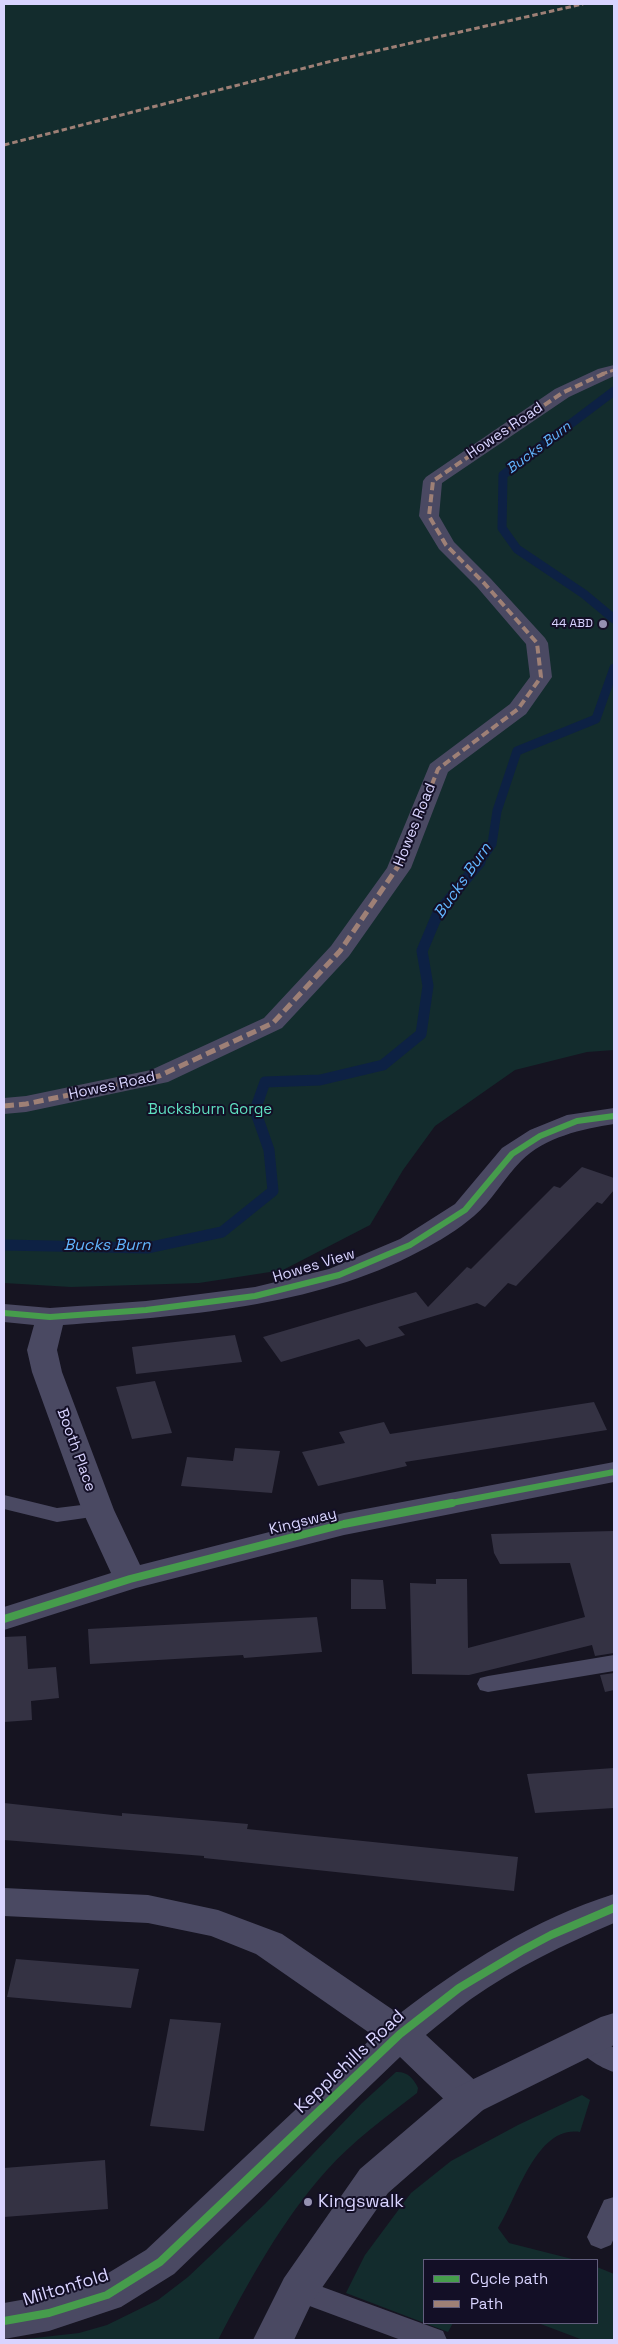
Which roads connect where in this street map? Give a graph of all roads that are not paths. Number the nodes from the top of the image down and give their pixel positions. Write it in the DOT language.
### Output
graph roads {
  1 [pos="614,370"];
  2 [pos="4,1106"];
  3 [pos="614,1116"];
  4 [pos="4,1313"];
  5 [pos="50,1317"];
  6 [pos="614,1472"];
  7 [pos="4,1502"];
  8 [pos="98,1510"];
  9 [pos="130,1579"];
  10 [pos="4,1619"];
  11 [pos="614,1663"];
  12 [pos="488,1684"];
  13 [pos="4,1902"];
  14 [pos="614,1908"];
  15 [pos="400,2034"];
  16 [pos="605,2044"];
  17 [pos="469,2099"];
  18 [pos="614,2208"];
  19 [pos="601,2237"];
  20 [pos="160,2262"];
  21 [pos="298,2290"];
  22 [pos="4,2321"];
  23 [pos="273,2340"];
  24 [pos="433,2340"];
  1 -- 2 [label="street, Howes Road"];
  3 -- 5 [label="street, Howes View"];
  4 -- 5 [label="street, Howes View"];
  5 -- 8 [label="street, Booth Place"];
  6 -- 9 [label="street, Kingsway"];
  7 -- 8 [label="lane"];
  8 -- 9 [label="street, Booth Place"];
  9 -- 10 [label="street, Kingsway"];
  11 -- 12 [label="lane"];
  13 -- 15 [label="street"];
  14 -- 15 [label="street, Kepplehills Road"];
  15 -- 17 [label="street"];
  15 -- 20 [label="street, Kepplehills Road"];
  16 -- 17 [label="street"];
  17 -- 21 [label="street"];
  18 -- 19 [label="lane"];
  20 -- 22 [label="street, Miltonfold"];
  21 -- 23 [label="street"];
  21 -- 24 [label="lane"];
}
